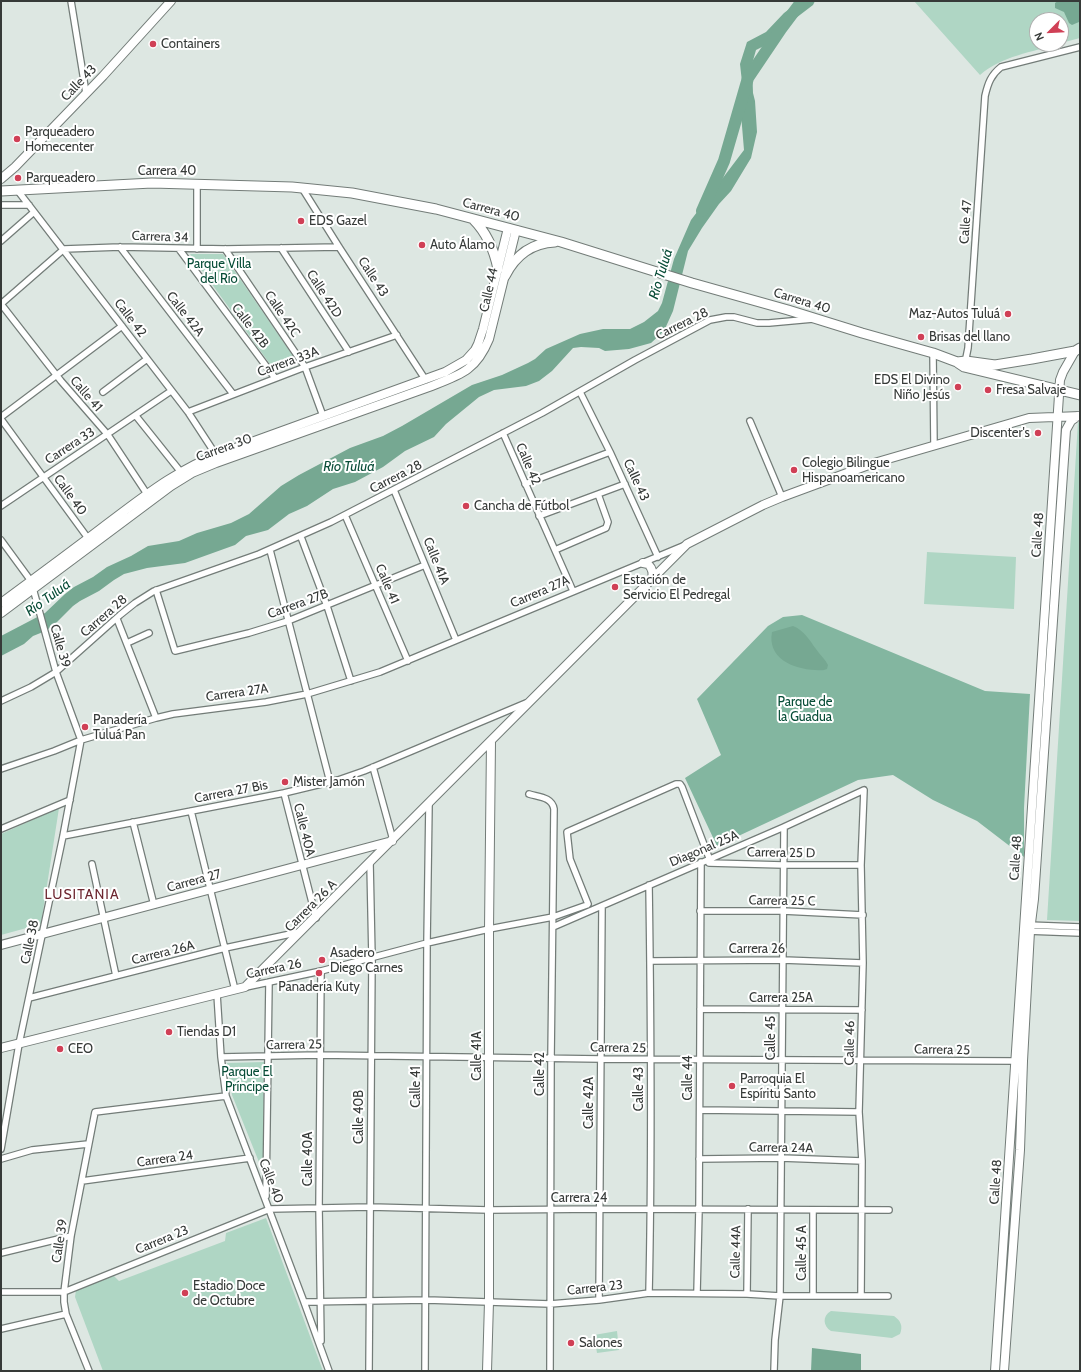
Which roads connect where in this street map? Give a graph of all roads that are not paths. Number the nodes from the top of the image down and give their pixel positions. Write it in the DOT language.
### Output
graph roads {
  1 [pos="71,1"];
  2 [pos="171,1"];
  3 [pos="1080,47"];
  4 [pos="86,93"];
  5 [pos="2,176"];
  6 [pos="197,183"];
  7 [pos="302,188"];
  8 [pos="18,190"];
  9 [pos="1,192"];
  10 [pos="1,205"];
  11 [pos="28,205"];
  12 [pos="34,212"];
  13 [pos="472,218"];
  14 [pos="512,229"];
  15 [pos="1,241"];
  16 [pos="561,242"];
  17 [pos="120,247"];
  18 [pos="339,247"];
  19 [pos="281,248"];
  20 [pos="64,249"];
  21 [pos="179,249"];
  22 [pos="197,249"];
  23 [pos="225,249"];
  24 [pos="498,269"];
  25 [pos="505,276"];
  26 [pos="1,304"];
  27 [pos="817,319"];
  28 [pos="122,326"];
  29 [pos="397,335"];
  30 [pos="475,350"];
  31 [pos="1077,350"];
  32 [pos="349,352"];
  33 [pos="934,353"];
  34 [pos="482,355"];
  35 [pos="147,359"];
  36 [pos="464,361"];
  37 [pos="962,363"];
  38 [pos="305,367"];
  39 [pos="469,368"];
  40 [pos="56,376"];
  41 [pos="275,378"];
  42 [pos="425,379"];
  43 [pos="1060,390"];
  44 [pos="171,391"];
  45 [pos="103,392"];
  46 [pos="580,392"];
  47 [pos="233,394"];
  48 [pos="1080,395"];
  49 [pos="188,412"];
  50 [pos="136,416"];
  51 [pos="1058,416"];
  52 [pos="1079,416"];
  53 [pos="329,417"];
  54 [pos="1,418"];
  55 [pos="750,421"];
  56 [pos="503,433"];
  57 [pos="108,435"];
  58 [pos="934,446"];
  59 [pos="610,452"];
  60 [pos="218,458"];
  61 [pos="180,471"];
  62 [pos="44,477"];
  63 [pos="525,484"];
  64 [pos="624,484"];
  65 [pos="394,490"];
  66 [pos="598,494"];
  67 [pos="150,497"];
  68 [pos="782,497"];
  69 [pos="1,506"];
  70 [pos="345,515"];
  71 [pos="539,516"];
  72 [pos="301,537"];
  73 [pos="1,540"];
  74 [pos="90,542"];
  75 [pos="687,544"];
  76 [pos="270,550"];
  77 [pos="555,550"];
  78 [pos="658,557"];
  79 [pos="643,563"];
  80 [pos="425,565"];
  81 [pos="652,579"];
  82 [pos="32,585"];
  83 [pos="376,586"];
  84 [pos="156,590"];
  85 [pos="573,591"];
  86 [pos="1,603"];
  87 [pos="327,606"];
  88 [pos="1,613"];
  89 [pos="116,619"];
  90 [pos="288,622"];
  91 [pos="149,633"];
  92 [pos="456,640"];
  93 [pos="126,643"];
  94 [pos="408,661"];
  95 [pos="56,672"];
  96 [pos="351,681"];
  97 [pos="307,694"];
  98 [pos="1,701"];
  99 [pos="531,701"];
  100 [pos="156,718"];
  101 [pos="81,740"];
  102 [pos="491,741"];
  103 [pos="373,767"];
  104 [pos="1,769"];
  105 [pos="330,782"];
  106 [pos="864,790"];
  107 [pos="284,793"];
  108 [pos="528,794"];
  109 [pos="70,800"];
  110 [pos="429,804"];
  111 [pos="191,811"];
  112 [pos="133,822"];
  113 [pos="784,828"];
  114 [pos="1,829"];
  115 [pos="63,836"];
  116 [pos="393,840"];
  117 [pos="710,861"];
  118 [pos="701,862"];
  119 [pos="370,863"];
  120 [pos="92,864"];
  121 [pos="302,865"];
  122 [pos="783,865"];
  123 [pos="861,865"];
  124 [pos="650,885"];
  125 [pos="210,889"];
  126 [pos="154,905"];
  127 [pos="602,906"];
  128 [pos="700,911"];
  129 [pos="783,911"];
  130 [pos="863,915"];
  131 [pos="104,917"];
  132 [pos="316,918"];
  133 [pos="553,918"];
  134 [pos="553,927"];
  135 [pos="1080,927"];
  136 [pos="1027,928"];
  137 [pos="489,929"];
  138 [pos="302,932"];
  139 [pos="1080,933"];
  140 [pos="42,934"];
  141 [pos="427,943"];
  142 [pos="1,945"];
  143 [pos="225,948"];
  144 [pos="372,958"];
  145 [pos="782,960"];
  146 [pos="650,961"];
  147 [pos="700,961"];
  148 [pos="863,963"];
  149 [pos="321,971"];
  150 [pos="116,976"];
  151 [pos="269,982"];
  152 [pos="246,987"];
  153 [pos="235,990"];
  154 [pos="217,994"];
  155 [pos="29,998"];
  156 [pos="700,1009"];
  157 [pos="782,1009"];
  158 [pos="862,1010"];
  159 [pos="19,1044"];
  160 [pos="1,1048"];
  161 [pos="320,1055"];
  162 [pos="269,1056"];
  163 [pos="371,1056"];
  164 [pos="428,1056"];
  165 [pos="221,1057"];
  166 [pos="489,1058"];
  167 [pos="551,1058"];
  168 [pos="601,1059"];
  169 [pos="651,1059"];
  170 [pos="700,1060"];
  171 [pos="782,1060"];
  172 [pos="861,1060"];
  173 [pos="1015,1062"];
  174 [pos="226,1096"];
  175 [pos="700,1110"];
  176 [pos="781,1111"];
  177 [pos="859,1112"];
  178 [pos="88,1144"];
  179 [pos="1,1149"];
  180 [pos="250,1158"];
  181 [pos="781,1158"];
  182 [pos="1,1159"];
  183 [pos="700,1159"];
  184 [pos="862,1161"];
  185 [pos="267,1172"];
  186 [pos="257,1175"];
  187 [pos="82,1181"];
  188 [pos="266,1201"];
  189 [pos="370,1207"];
  190 [pos="319,1208"];
  191 [pos="270,1209"];
  192 [pos="427,1209"];
  193 [pos="551,1209"];
  194 [pos="600,1209"];
  195 [pos="651,1209"];
  196 [pos="699,1209"];
  197 [pos="489,1210"];
  198 [pos="748,1210"];
  199 [pos="780,1210"];
  200 [pos="813,1210"];
  201 [pos="862,1210"];
  202 [pos="889,1210"];
  203 [pos="71,1236"];
  204 [pos="1,1254"];
  205 [pos="1,1292"];
  206 [pos="64,1292"];
  207 [pos="649,1293"];
  208 [pos="697,1293"];
  209 [pos="747,1294"];
  210 [pos="813,1295"];
  211 [pos="780,1296"];
  212 [pos="861,1296"];
  213 [pos="888,1296"];
  214 [pos="369,1300"];
  215 [pos="426,1300"];
  216 [pos="599,1300"];
  217 [pos="320,1301"];
  218 [pos="304,1302"];
  219 [pos="489,1302"];
  220 [pos="550,1304"];
  221 [pos="66,1314"];
  222 [pos="1,1329"];
  223 [pos="321,1346"];
  224 [pos="89,1371"];
  225 [pos="329,1371"];
  226 [pos="369,1371"];
  227 [pos="425,1371"];
  228 [pos="487,1371"];
  229 [pos="550,1371"];
  230 [pos="774,1371"];
  231 [pos="995,1371"];
  232 [pos="1004,1371"];
  1 -- 4 [label="street"];
  2 -- 4 [label="main road, Calle 43"];
  3 -- 37 [label="street, Calle 47"];
  4 -- 5 [label="main road, Calle 43"];
  6 -- 7 [label="main road, Carrera 40"];
  6 -- 8 [label="main road, Carrera 40"];
  6 -- 22 [label="street"];
  7 -- 13 [label="main road, Carrera 40"];
  7 -- 18 [label="street, Calle 43"];
  8 -- 9 [label="main road, Carrera 40"];
  8 -- 11 [label="street, Calle 42"];
  10 -- 11 [label="street"];
  11 -- 12 [label="street, Calle 42"];
  12 -- 15 [label="street"];
  12 -- 20 [label="street, Calle 42"];
  13 -- 14 [label="main road, Carrera 40"];
  13 -- 24 [label="main road"];
  14 -- 16 [label="main road, Carrera 40"];
  14 -- 24 [label="main road, Calle 44"];
  14 -- 25 [label="main road, Calle 44"];
  16 -- 25 [label="main road"];
  16 -- 27 [label="main road, Carrera 40"];
  17 -- 20 [label="street, Carrera 34"];
  17 -- 21 [label="street, Carrera 34"];
  17 -- 47 [label="street, Calle 42A"];
  18 -- 19 [label="street, Carrera 34"];
  18 -- 29 [label="street, Calle 43"];
  19 -- 23 [label="street, Carrera 34"];
  19 -- 32 [label="street, Calle 42D"];
  20 -- 26 [label="street"];
  20 -- 28 [label="street, Calle 42"];
  21 -- 22 [label="street, Carrera 34"];
  21 -- 41 [label="street, Calle 42B"];
  22 -- 23 [label="street, Carrera 34"];
  23 -- 38 [label="street, Calle 42C"];
  24 -- 30 [label="main road, Calle 44"];
  25 -- 34 [label="main road, Calle 44"];
  26 -- 40 [label="street, Calle 41"];
  27 -- 33 [label="main road, Carrera 40"];
  27 -- 46 [label="street, Carrera 28"];
  28 -- 35 [label="street, Calle 42"];
  28 -- 40 [label="street"];
  29 -- 32 [label="street, Carrera 33A"];
  29 -- 42 [label="street, Calle 43"];
  30 -- 36 [label="main road, Carrera 30"];
  31 -- 37 [label="main road, Carrera 40"];
  31 -- 43 [label="main road, Calle 48"];
  32 -- 38 [label="street, Carrera 33A"];
  33 -- 37 [label="main road, Carrera 40"];
  33 -- 58 [label="street"];
  34 -- 39 [label="main road, Carrera 30"];
  35 -- 44 [label="street, Calle 42"];
  35 -- 45 [label="street"];
  36 -- 39 [label="main road"];
  36 -- 42 [label="main road, Carrera 30"];
  37 -- 43 [label="main road, Carrera 40"];
  38 -- 41 [label="street, Carrera 33A"];
  38 -- 53 [label="street, Calle 42C"];
  39 -- 53 [label="main road, Carrera 30"];
  40 -- 54 [label="street"];
  40 -- 57 [label="street, Calle 41"];
  41 -- 47 [label="street, Carrera 33A"];
  42 -- 53 [label="main road, Carrera 30"];
  43 -- 48 [label="main road, Carrera 40"];
  43 -- 51 [label="main road, Calle 48"];
  44 -- 49 [label="street, Calle 42"];
  44 -- 50 [label="street, Carrera 33"];
  46 -- 56 [label="street, Carrera 28"];
  46 -- 59 [label="street, Calle 43"];
  47 -- 49 [label="street, Carrera 33A"];
  49 -- 60 [label="street, Calle 42"];
  50 -- 57 [label="street, Carrera 33"];
  50 -- 61 [label="street"];
  51 -- 52 [label="main road, Carrera 27A"];
  51 -- 58 [label="main road, Carrera 27A"];
  51 -- 136 [label="main road, Calle 48"];
  52 -- 136 [label="main road, Calle 48"];
  53 -- 60 [label="main road, Carrera 30"];
  54 -- 62 [label="street, Calle 40"];
  55 -- 68 [label="street"];
  56 -- 63 [label="street, Calle 42"];
  56 -- 65 [label="street, Carrera 28"];
  57 -- 62 [label="street, Carrera 33"];
  57 -- 67 [label="street, Calle 41"];
  58 -- 68 [label="main road, Carrera 27A"];
  59 -- 63 [label="street"];
  59 -- 64 [label="street, Calle 43"];
  60 -- 61 [label="main road, Carrera 30"];
  60 -- 67 [label="main road, Carrera 30"];
  61 -- 67 [label="main road, Carrera 30"];
  62 -- 69 [label="street, Carrera 33"];
  62 -- 74 [label="street, Calle 40"];
  63 -- 71 [label="street, Calle 42"];
  64 -- 66 [label="street"];
  64 -- 78 [label="street, Calle 43"];
  65 -- 70 [label="street, Carrera 28"];
  65 -- 80 [label="street, Calle 41A"];
  66 -- 71 [label="street"];
  66 -- 77 [label="street"];
  67 -- 74 [label="main road, Carrera 30"];
  68 -- 75 [label="main road, Carrera 27A"];
  70 -- 72 [label="street, Carrera 28"];
  70 -- 83 [label="street, Calle 41"];
  71 -- 77 [label="street, Calle 42"];
  72 -- 76 [label="street, Carrera 28"];
  72 -- 87 [label="street"];
  73 -- 82 [label="street, Calle 39"];
  74 -- 82 [label="main road, Carrera 30"];
  75 -- 78 [label="street, Carrera 27A"];
  75 -- 81 [label="main road, Carrera 26 A"];
  76 -- 84 [label="street, Carrera 28"];
  76 -- 90 [label="street"];
  77 -- 85 [label="street, Calle 42"];
  78 -- 79 [label="street, Carrera 27A"];
  79 -- 81 [label="main road"];
  79 -- 85 [label="street, Carrera 27A"];
  80 -- 83 [label="street, Carrera 27B"];
  80 -- 92 [label="street, Calle 41A"];
  81 -- 99 [label="main road, Carrera 26 A"];
  82 -- 86 [label="main road, Carrera 30"];
  82 -- 88 [label="main road, Carrera 30"];
  82 -- 95 [label="street, Calle 39"];
  83 -- 87 [label="street, Carrera 27B"];
  83 -- 94 [label="street, Calle 41"];
  84 -- 89 [label="street, Carrera 28"];
  84 -- 90 [label="street, Carrera 27B"];
  85 -- 92 [label="street, Carrera 27A"];
  87 -- 90 [label="street, Carrera 27B"];
  87 -- 96 [label="street"];
  89 -- 93 [label="street"];
  89 -- 95 [label="street, Carrera 28"];
  90 -- 97 [label="street"];
  91 -- 93 [label="street"];
  92 -- 94 [label="street, Carrera 27A"];
  93 -- 100 [label="street"];
  94 -- 96 [label="street, Carrera 27A"];
  95 -- 98 [label="street, Carrera 28"];
  95 -- 101 [label="street, Calle 39"];
  96 -- 97 [label="street, Carrera 27A"];
  97 -- 100 [label="street, Carrera 27A"];
  97 -- 105 [label="street"];
  99 -- 102 [label="main road, Carrera 26 A"];
  99 -- 103 [label="street, Carrera 27 Bis"];
  100 -- 101 [label="street, Carrera 27A"];
  101 -- 104 [label="street, Carrera 27A"];
  101 -- 109 [label="street, Calle 38"];
  102 -- 110 [label="main road, Carrera 26 A"];
  102 -- 137 [label="main road, Calle 41A"];
  103 -- 105 [label="street, Carrera 27 Bis"];
  103 -- 116 [label="street"];
  105 -- 107 [label="street, Carrera 27 Bis"];
  106 -- 113 [label="street, Diagonal 25A"];
  106 -- 123 [label="street, Calle 46"];
  107 -- 111 [label="street, Carrera 27 Bis"];
  107 -- 121 [label="street, Calle 40A"];
  108 -- 133 [label="street, Calle 42"];
  109 -- 114 [label="street"];
  109 -- 115 [label="street, Calle 38"];
  110 -- 116 [label="main road, Carrera 26 A"];
  110 -- 141 [label="street, Calle 41"];
  111 -- 112 [label="street, Carrera 27 Bis"];
  111 -- 125 [label="street"];
  112 -- 115 [label="street, Carrera 27 Bis"];
  112 -- 126 [label="street"];
  113 -- 117 [label="street, Diagonal 25A"];
  113 -- 122 [label="street, Calle 45"];
  115 -- 140 [label="street, Calle 38"];
  116 -- 119 [label="main road, Carrera 26 A"];
  116 -- 121 [label="main road, Carrera 27"];
  117 -- 118 [label="street, Diagonal 25A"];
  117 -- 122 [label="street, Carrera 25 D"];
  117 -- 133 [label="street, Carrera 26"];
  118 -- 124 [label="street, Diagonal 25A"];
  118 -- 128 [label="street, Calle 44"];
  119 -- 132 [label="main road, Carrera 26 A"];
  119 -- 144 [label="street, Calle 40B"];
  120 -- 131 [label="street"];
  121 -- 125 [label="main road, Carrera 27"];
  121 -- 132 [label="street, Calle 40A"];
  122 -- 123 [label="street, Carrera 25 D"];
  122 -- 129 [label="street, Calle 45"];
  123 -- 130 [label="street, Calle 46"];
  124 -- 127 [label="street, Diagonal 25A"];
  124 -- 146 [label="street, Calle 43"];
  125 -- 126 [label="main road, Carrera 27"];
  125 -- 143 [label="street"];
  126 -- 131 [label="main road, Carrera 27"];
  127 -- 134 [label="street, Diagonal 25A"];
  127 -- 168 [label="street, Calle 42A"];
  128 -- 129 [label="street, Carrera 25 C"];
  128 -- 147 [label="street, Calle 44"];
  129 -- 130 [label="street, Carrera 25 C"];
  129 -- 145 [label="street, Calle 45"];
  130 -- 148 [label="street, Calle 46"];
  131 -- 140 [label="main road, Carrera 27"];
  131 -- 150 [label="street"];
  132 -- 138 [label="main road, Carrera 26 A"];
  133 -- 134 [label="street, Calle 42"];
  133 -- 137 [label="street, Carrera 26"];
  134 -- 167 [label="street, Calle 42"];
  135 -- 136 [label="street"];
  136 -- 139 [label="street"];
  136 -- 173 [label="main road, Calle 48"];
  136 -- 232 [label="main road, Calle 48"];
  137 -- 141 [label="street, Carrera 26"];
  137 -- 166 [label="main road, Calle 41A"];
  138 -- 143 [label="street, Carrera 26A"];
  138 -- 152 [label="main road, Carrera 26 A"];
  140 -- 142 [label="main road, Carrera 27"];
  140 -- 155 [label="street, Calle 38"];
  141 -- 144 [label="street, Carrera 26"];
  141 -- 164 [label="street, Calle 41"];
  143 -- 150 [label="street, Carrera 26A"];
  143 -- 153 [label="street"];
  144 -- 149 [label="street, Carrera 26"];
  144 -- 163 [label="street, Calle 40B"];
  145 -- 147 [label="street, Carrera 26"];
  145 -- 148 [label="street, Carrera 26"];
  145 -- 157 [label="street, Calle 45"];
  146 -- 147 [label="street, Carrera 26"];
  146 -- 169 [label="street, Calle 43"];
  147 -- 156 [label="street, Calle 44"];
  148 -- 158 [label="street, Calle 46"];
  149 -- 151 [label="street, Carrera 26"];
  149 -- 161 [label="street, Calle 40A"];
  150 -- 155 [label="street, Carrera 26A"];
  151 -- 152 [label="street, Carrera 26"];
  151 -- 162 [label="street"];
  152 -- 153 [label="main road, Carrera 26"];
  153 -- 154 [label="main road, Carrera 26"];
  154 -- 159 [label="main road, Carrera 26"];
  154 -- 165 [label="street, Calle 40"];
  155 -- 159 [label="street, Calle 38"];
  156 -- 157 [label="street, Carrera 25A"];
  156 -- 170 [label="street, Calle 44"];
  157 -- 158 [label="street, Carrera 25A"];
  157 -- 171 [label="street, Calle 45"];
  158 -- 172 [label="street, Calle 46"];
  159 -- 160 [label="main road, Carrera 26"];
  159 -- 179 [label="street, Calle 38"];
  161 -- 162 [label="street, Carrera 25"];
  161 -- 163 [label="street, Carrera 25"];
  161 -- 190 [label="street, Calle 40A"];
  162 -- 165 [label="street, Carrera 25"];
  162 -- 185 [label="street"];
  163 -- 164 [label="street, Carrera 25"];
  163 -- 189 [label="street, Calle 40B"];
  164 -- 166 [label="street, Carrera 25"];
  164 -- 192 [label="street, Calle 41"];
  165 -- 174 [label="street, Calle 40"];
  166 -- 167 [label="street, Carrera 25"];
  166 -- 197 [label="main road, Calle 41A"];
  167 -- 168 [label="street, Carrera 25"];
  167 -- 193 [label="street, Calle 42"];
  168 -- 169 [label="street, Carrera 25"];
  168 -- 194 [label="street, Calle 42A"];
  169 -- 170 [label="street, Carrera 25"];
  169 -- 195 [label="street, Calle 43"];
  170 -- 171 [label="street, Carrera 25"];
  170 -- 175 [label="street, Calle 44"];
  171 -- 172 [label="street, Carrera 25"];
  171 -- 176 [label="street, Calle 45"];
  172 -- 173 [label="street, Carrera 25"];
  172 -- 177 [label="street, Calle 46"];
  173 -- 231 [label="main road, Calle 48"];
  174 -- 178 [label="street, Calle 39"];
  174 -- 180 [label="street, Calle 40"];
  175 -- 176 [label="street"];
  175 -- 183 [label="street, Calle 44"];
  176 -- 177 [label="street"];
  176 -- 181 [label="street, Calle 45"];
  177 -- 184 [label="street, Calle 46"];
  178 -- 182 [label="street"];
  178 -- 187 [label="street, Calle 39"];
  180 -- 186 [label="street, Calle 40"];
  180 -- 187 [label="street, Carrera 24"];
  181 -- 183 [label="street, Carrera 24A"];
  181 -- 184 [label="street, Carrera 24A"];
  181 -- 199 [label="street, Calle 45"];
  183 -- 196 [label="street, Calle 44"];
  184 -- 201 [label="street, Calle 46"];
  185 -- 186 [label="street"];
  185 -- 188 [label="street"];
  186 -- 188 [label="street, Calle 40"];
  187 -- 203 [label="street, Calle 39"];
  188 -- 191 [label="street, Calle 40"];
  189 -- 190 [label="street, Carrera 24"];
  189 -- 192 [label="street, Carrera 24"];
  189 -- 214 [label="street, Calle 40B"];
  190 -- 191 [label="street, Carrera 24"];
  190 -- 217 [label="street, Calle 40A"];
  191 -- 206 [label="street, Carrera 23"];
  191 -- 218 [label="street, Calle 40"];
  192 -- 197 [label="street, Carrera 24"];
  192 -- 215 [label="street, Calle 41"];
  193 -- 194 [label="street, Carrera 24"];
  193 -- 197 [label="street, Carrera 24"];
  193 -- 220 [label="street, Calle 42"];
  194 -- 195 [label="street, Carrera 24"];
  194 -- 216 [label="street, Calle 42A"];
  195 -- 196 [label="street, Carrera 24"];
  195 -- 207 [label="street, Calle 43"];
  196 -- 198 [label="street, Carrera 24"];
  196 -- 208 [label="street, Calle 44"];
  197 -- 219 [label="main road, Calle 41A"];
  198 -- 199 [label="street, Carrera 24"];
  198 -- 209 [label="street, Calle 44A"];
  199 -- 200 [label="street, Carrera 24"];
  199 -- 211 [label="street, Calle 45"];
  200 -- 201 [label="street, Carrera 24"];
  200 -- 210 [label="street, Calle 45 A"];
  201 -- 202 [label="street, Carrera 24"];
  201 -- 212 [label="street, Calle 46"];
  203 -- 204 [label="street"];
  203 -- 206 [label="street, Calle 39"];
  205 -- 206 [label="street"];
  206 -- 221 [label="street, Calle 39"];
  207 -- 208 [label="street, Carrera 23"];
  207 -- 216 [label="street, Carrera 23"];
  208 -- 209 [label="street, Carrera 23"];
  209 -- 211 [label="street, Carrera 23"];
  210 -- 211 [label="street, Carrera 23"];
  210 -- 212 [label="street, Carrera 23"];
  211 -- 230 [label="street, Calle 45"];
  212 -- 213 [label="street, Carrera 23"];
  214 -- 215 [label="street, Carrera 23"];
  214 -- 217 [label="street, Carrera 23"];
  214 -- 226 [label="street, Calle 40B"];
  215 -- 219 [label="street, Carrera 23"];
  215 -- 227 [label="street, Calle 41"];
  216 -- 220 [label="street, Carrera 23"];
  217 -- 218 [label="street, Carrera 23"];
  217 -- 223 [label="street, Calle 40A"];
  218 -- 223 [label="street, Calle 40"];
  219 -- 220 [label="street, Carrera 23"];
  219 -- 228 [label="main road, Calle 41A"];
  220 -- 229 [label="street, Calle 42"];
  221 -- 222 [label="street"];
  221 -- 224 [label="street, Calle 39"];
  223 -- 225 [label="street, Calle 40"];
}
